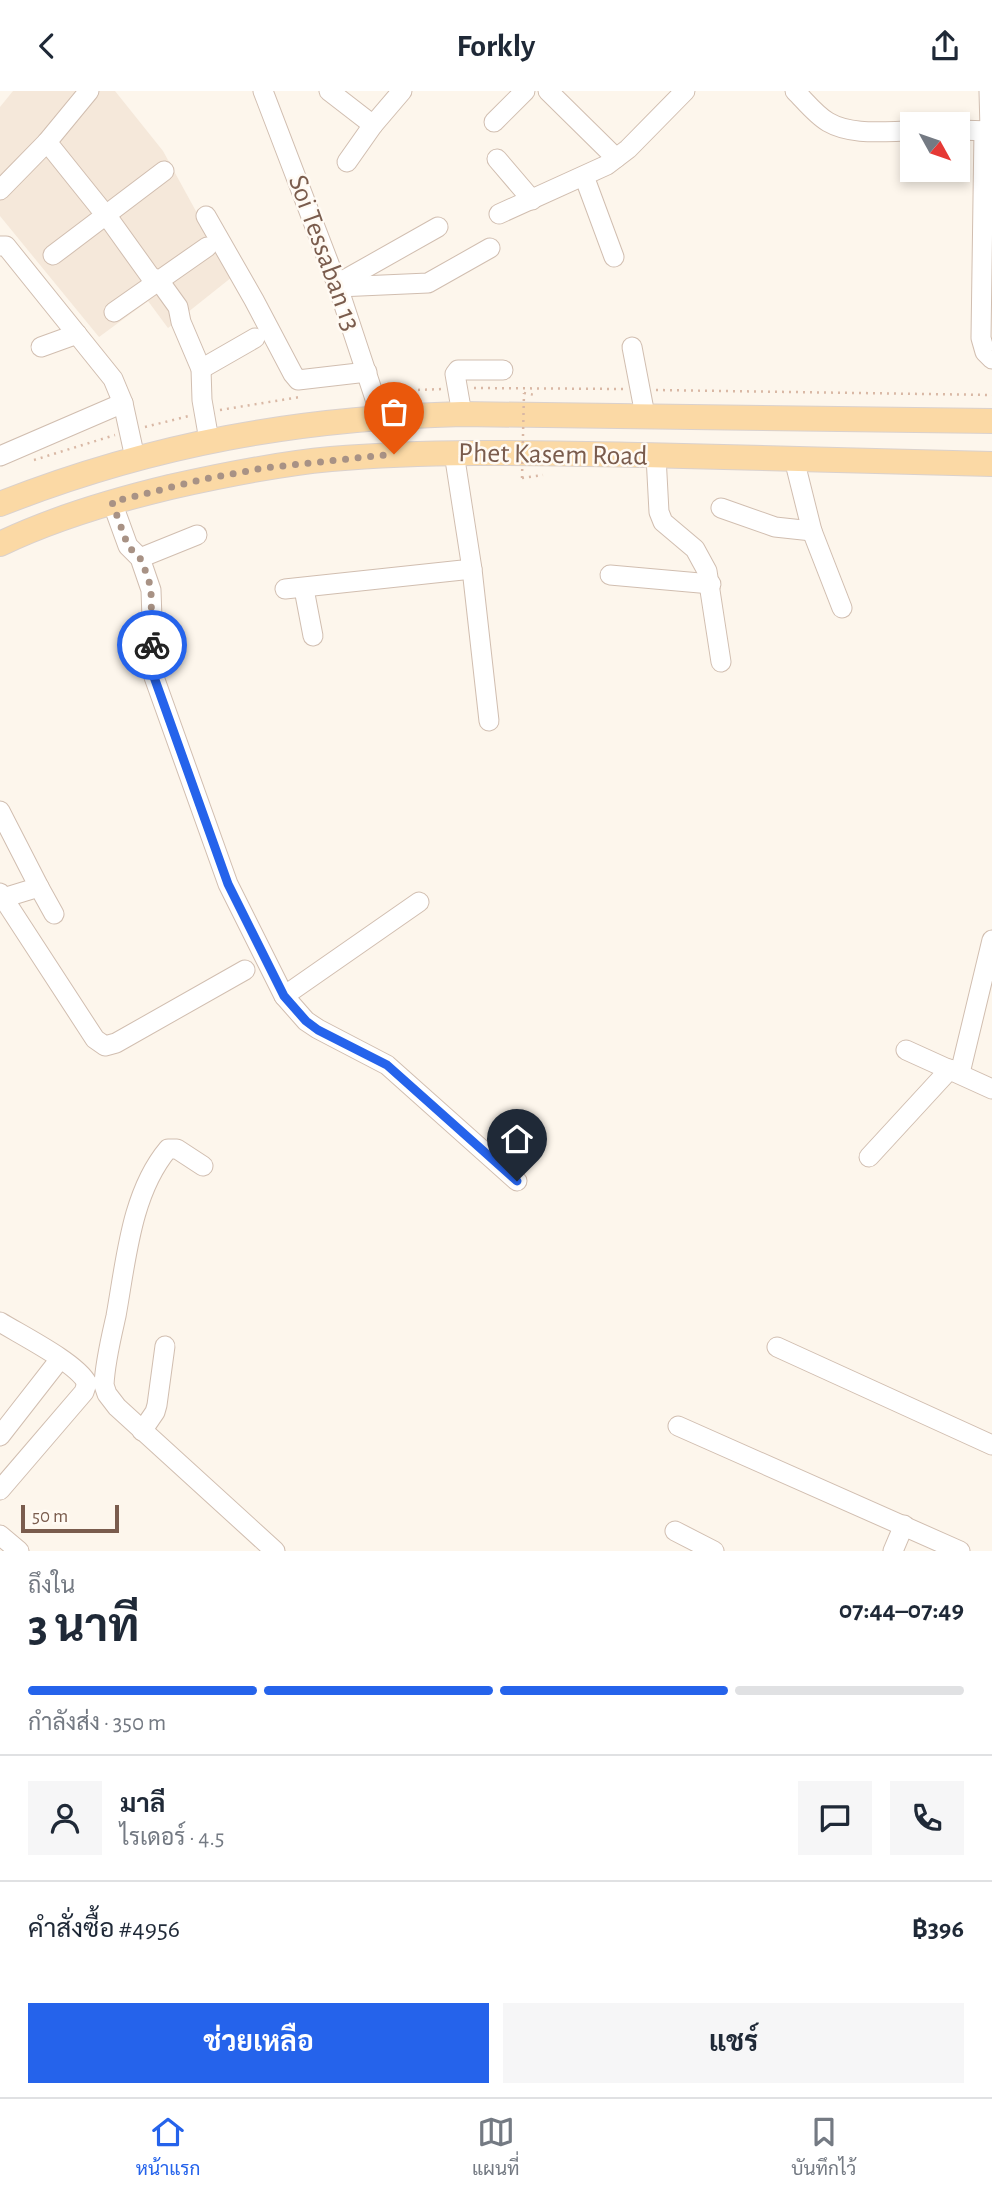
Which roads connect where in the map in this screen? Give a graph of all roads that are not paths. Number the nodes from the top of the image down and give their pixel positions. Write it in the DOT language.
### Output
graph roads {
  1 [pos="89,91"];
  2 [pos="329,91"];
  3 [pos="402,91"];
  4 [pos="525,91"];
  5 [pos="548,91"];
  6 [pos="685,91"];
  7 [pos="795,91"];
  8 [pos="989,91"];
  9 [pos="265,92"];
  10 [pos="495,122"];
  11 [pos="373,125"];
  12 [pos="970,130"];
  13 [pos="989,130"];
  14 [pos="900,131"];
  15 [pos="47,142"];
  16 [pos="616,158"];
  17 [pos="497,159"];
  18 [pos="347,162"];
  19 [pos="164,171"];
  20 [pos="584,176"];
  21 [pos="0,190"];
  22 [pos="532,200"];
  23 [pos="105,214"];
  24 [pos="499,214"];
  25 [pos="206,216"];
  26 [pos="438,227"];
  27 [pos="2,243"];
  28 [pos="207,247"];
  29 [pos="490,248"];
  30 [pos="54,254"];
  31 [pos="614,257"];
  32 [pos="154,282"];
  33 [pos="338,286"];
  34 [pos="114,312"];
  35 [pos="77,334"];
  36 [pos="255,338"];
  37 [pos="41,347"];
  38 [pos="632,347"];
  39 [pos="992,359"];
  40 [pos="201,369"];
  41 [pos="503,370"];
  42 [pos="367,372"];
  43 [pos="123,403"];
  44 [pos="462,414"];
  45 [pos="645,415"];
  46 [pos="381,417"];
  47 [pos="992,421"];
  48 [pos="209,440"];
  49 [pos="454,453"];
  50 [pos="0,456"];
  51 [pos="656,456"];
  52 [pos="135,458"];
  53 [pos="794,459"];
  54 [pos="992,464"];
  55 [pos="112,502"];
  56 [pos="0,504"];
  57 [pos="720,508"];
  58 [pos="812,531"];
  59 [pos="197,535"];
  60 [pos="0,544"];
  61 [pos="140,558"];
  62 [pos="472,569"];
  63 [pos="610,575"];
  64 [pos="711,584"];
  65 [pos="842,608"];
  66 [pos="313,636"];
  67 [pos="722,662"];
  68 [pos="489,721"];
  69 [pos="0,811"];
  70 [pos="39,887"];
  71 [pos="1,896"];
  72 [pos="419,902"];
  73 [pos="54,914"];
  74 [pos="992,940"];
  75 [pos="245,970"];
  76 [pos="284,996"];
  77 [pos="906,1050"];
  78 [pos="955,1071"];
  79 [pos="992,1089"];
  80 [pos="869,1157"];
  81 [pos="203,1166"];
  82 [pos="517,1181"];
  83 [pos="0,1322"];
  84 [pos="165,1346"];
  85 [pos="777,1347"];
  86 [pos="60,1359"];
  87 [pos="96,1384"];
  88 [pos="678,1426"];
  89 [pos="142,1431"];
  90 [pos="0,1436"];
  91 [pos="992,1445"];
  92 [pos="0,1490"];
  93 [pos="904,1525"];
  94 [pos="675,1531"];
  95 [pos="0,1535"];
  96 [pos="19,1551"];
  97 [pos="275,1551"];
  98 [pos="714,1551"];
  99 [pos="892,1551"];
  100 [pos="960,1551"];
  1 -- 15 [label="street"];
  2 -- 11 [label="street"];
  3 -- 11 [label="street"];
  4 -- 10 [label="street"];
  5 -- 16 [label="street"];
  6 -- 16 [label="street"];
  7 -- 14 [label="street"];
  8 -- 13 [label="street"];
  9 -- 33 [label="street, Soi Tessaban 13"];
  11 -- 18 [label="street"];
  12 -- 13 [label="street"];
  13 -- 39 [label="street"];
  15 -- 21 [label="street"];
  15 -- 23 [label="street"];
  16 -- 20 [label="street"];
  17 -- 22 [label="street"];
  19 -- 23 [label="street"];
  20 -- 22 [label="street"];
  20 -- 31 [label="street"];
  22 -- 24 [label="street"];
  23 -- 30 [label="street"];
  23 -- 32 [label="street"];
  25 -- 42 [label="street"];
  26 -- 33 [label="street"];
  27 -- 35 [label="street"];
  28 -- 32 [label="street"];
  29 -- 33 [label="street"];
  32 -- 34 [label="street"];
  32 -- 40 [label="street"];
  33 -- 42 [label="street, Soi Tessaban 13"];
  35 -- 37 [label="street"];
  35 -- 43 [label="street"];
  36 -- 40 [label="street"];
  38 -- 45 [label="street"];
  40 -- 48 [label="street"];
  41 -- 44 [label="street"];
  42 -- 46 [label="street, Soi Tessaban 13"];
  43 -- 50 [label="street"];
  43 -- 52 [label="street"];
  44 -- 45 [label="main road, Phet Kasem Road"];
  44 -- 46 [label="main road, Phet Kasem Road"];
  45 -- 47 [label="main road, Phet Kasem Road"];
  46 -- 48 [label="main road, Phet Kasem Road"];
  48 -- 52 [label="main road, Phet Kasem Road"];
  49 -- 51 [label="main road, Phet Kasem Road"];
  49 -- 55 [label="main road, Phet Kasem Road"];
  49 -- 62 [label="street"];
  51 -- 53 [label="main road, Phet Kasem Road"];
  51 -- 64 [label="street"];
  52 -- 56 [label="main road, Phet Kasem Road"];
  53 -- 54 [label="main road, Phet Kasem Road"];
  53 -- 58 [label="street"];
  55 -- 60 [label="main road, Phet Kasem Road"];
  55 -- 61 [label="street"];
  57 -- 58 [label="street"];
  58 -- 65 [label="street"];
  59 -- 61 [label="street"];
  61 -- 76 [label="street"];
  62 -- 66 [label="street"];
  62 -- 68 [label="street"];
  63 -- 64 [label="street"];
  64 -- 67 [label="street"];
  69 -- 70 [label="street"];
  70 -- 71 [label="street"];
  70 -- 73 [label="street"];
  71 -- 75 [label="street"];
  72 -- 76 [label="street"];
  74 -- 78 [label="street"];
  76 -- 82 [label="street"];
  77 -- 78 [label="street"];
  78 -- 79 [label="street"];
  78 -- 80 [label="street"];
  81 -- 87 [label="street"];
  83 -- 86 [label="street"];
  84 -- 89 [label="street"];
  85 -- 91 [label="street"];
  86 -- 87 [label="street"];
  86 -- 90 [label="street"];
  87 -- 89 [label="street"];
  87 -- 92 [label="street"];
  88 -- 93 [label="street"];
  89 -- 97 [label="street"];
  93 -- 99 [label="street"];
  93 -- 100 [label="street"];
  94 -- 98 [label="street"];
  95 -- 96 [label="street"];
}
